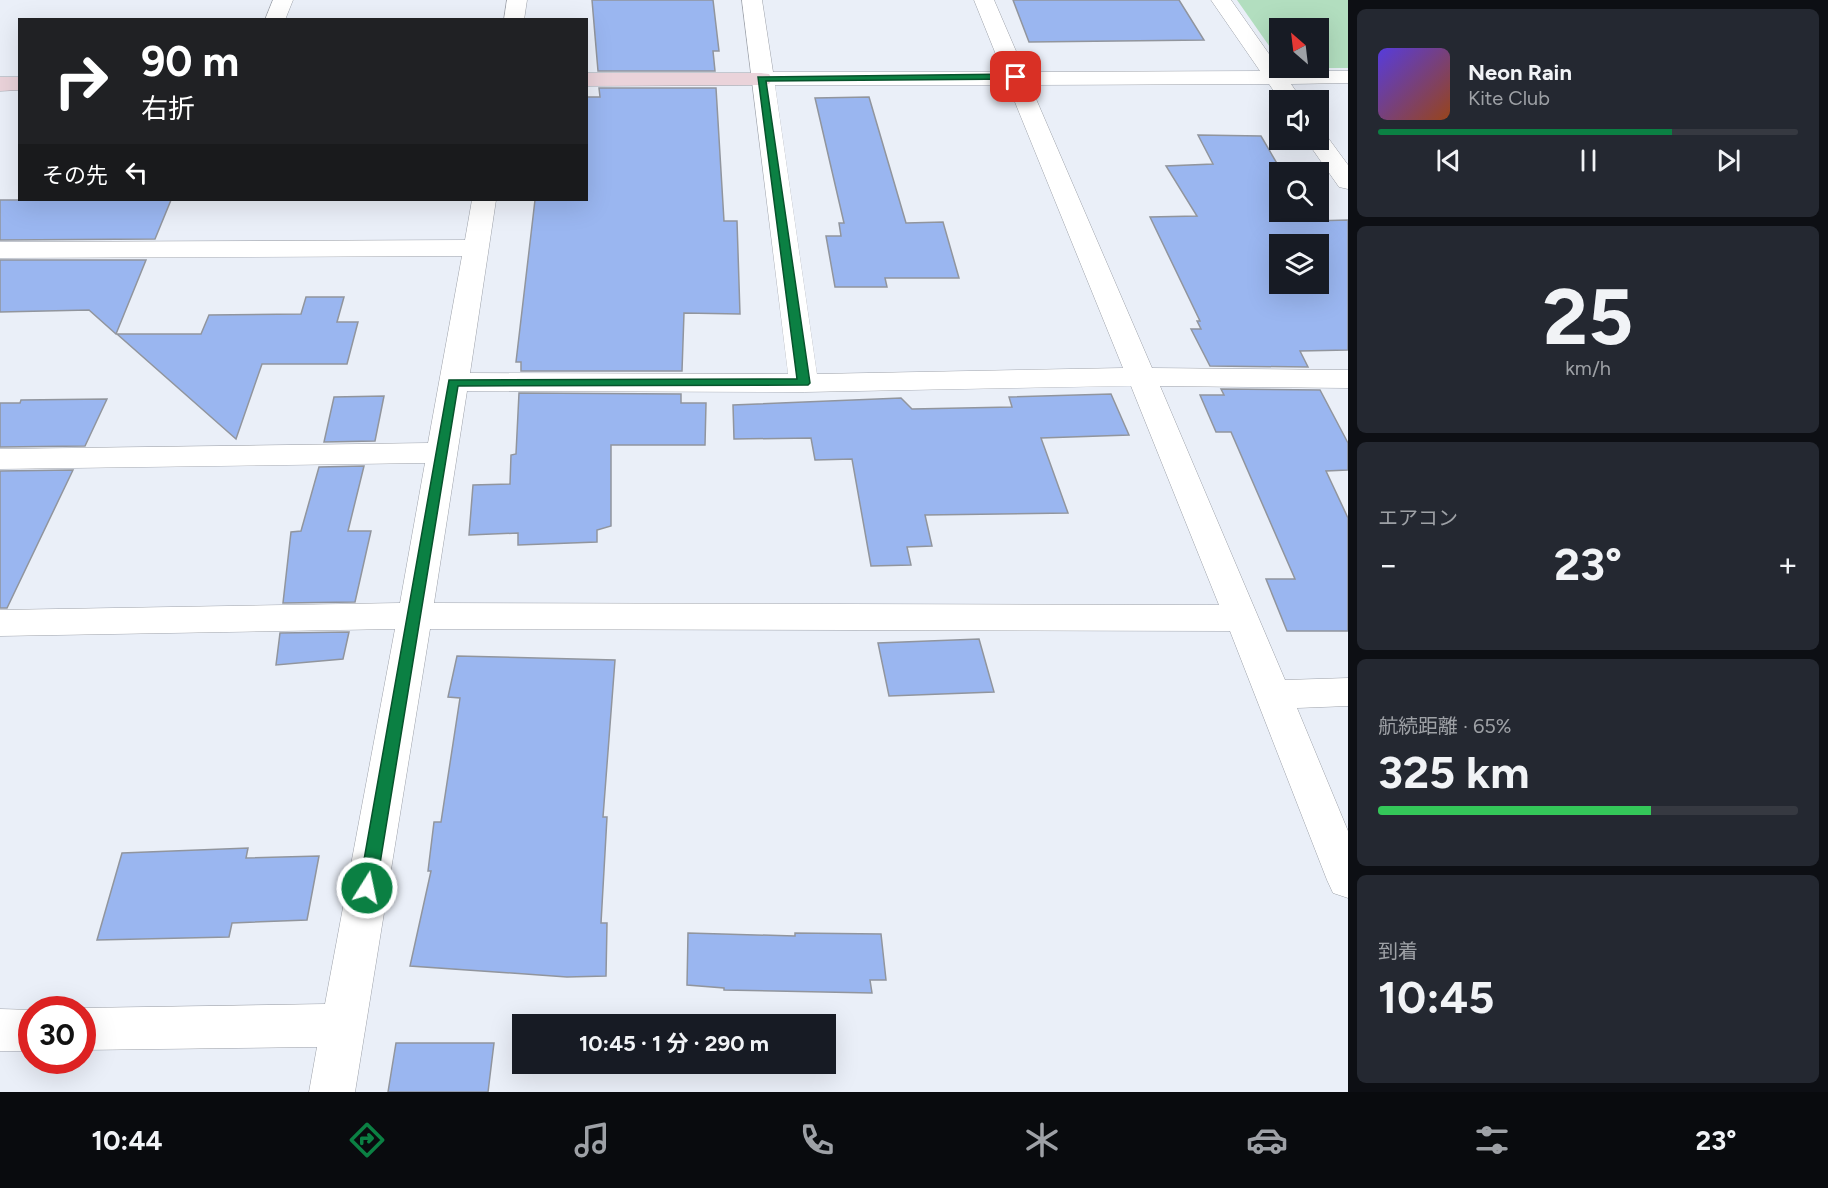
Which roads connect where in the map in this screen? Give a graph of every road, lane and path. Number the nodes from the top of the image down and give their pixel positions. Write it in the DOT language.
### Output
graph roads {
  1 [pos="283,0"];
  2 [pos="517,0"];
  3 [pos="752,0"];
  4 [pos="984,0"];
  5 [pos="1221,0"];
  6 [pos="276,18"];
  7 [pos="514,18"];
  8 [pos="1269,68"];
  9 [pos="1016,77"];
  10 [pos="1269,77"];
  11 [pos="1329,77"];
  12 [pos="1348,77"];
  13 [pos="761,79"];
  14 [pos="588,80"];
  15 [pos="18,83"];
  16 [pos="0,84"];
  17 [pos="1325,150"];
  18 [pos="1348,182"];
  19 [pos="484,201"];
  20 [pos="476,248"];
  21 [pos="0,250"];
  22 [pos="1142,377"];
  23 [pos="1348,378"];
  24 [pos="453,382"];
  25 [pos="804,383"];
  26 [pos="441,453"];
  27 [pos="0,459"];
  28 [pos="415,616"];
  29 [pos="1242,618"];
  30 [pos="0,623"];
  31 [pos="1348,692"];
  32 [pos="1273,695"];
  33 [pos="1348,880"];
  34 [pos="343,1025"];
  35 [pos="96,1029"];
  36 [pos="0,1030"];
  37 [pos="18,1030"];
  38 [pos="332,1092"];
  1 -- 6 [label="street"];
  2 -- 7 [label="street"];
  3 -- 13 [label="street"];
  4 -- 9 [label="street"];
  5 -- 8 [label="street"];
  9 -- 10 [label="street"];
  9 -- 13 [label="street"];
  9 -- 22 [label="street"];
  11 -- 12 [label="street"];
  13 -- 14 [label="street"];
  13 -- 25 [label="street"];
  15 -- 16 [label="street"];
  17 -- 18 [label="street"];
  19 -- 20 [label="street"];
  20 -- 21 [label="street"];
  20 -- 24 [label="street"];
  22 -- 23 [label="street"];
  22 -- 25 [label="street"];
  22 -- 29 [label="street"];
  24 -- 25 [label="street"];
  24 -- 26 [label="street"];
  26 -- 27 [label="street"];
  26 -- 28 [label="street"];
  28 -- 29 [label="street"];
  28 -- 30 [label="street"];
  28 -- 34 [label="street"];
  29 -- 32 [label="street"];
  31 -- 32 [label="street"];
  32 -- 33 [label="street"];
  34 -- 35 [label="street"];
  34 -- 38 [label="street"];
  36 -- 37 [label="street"];
}
